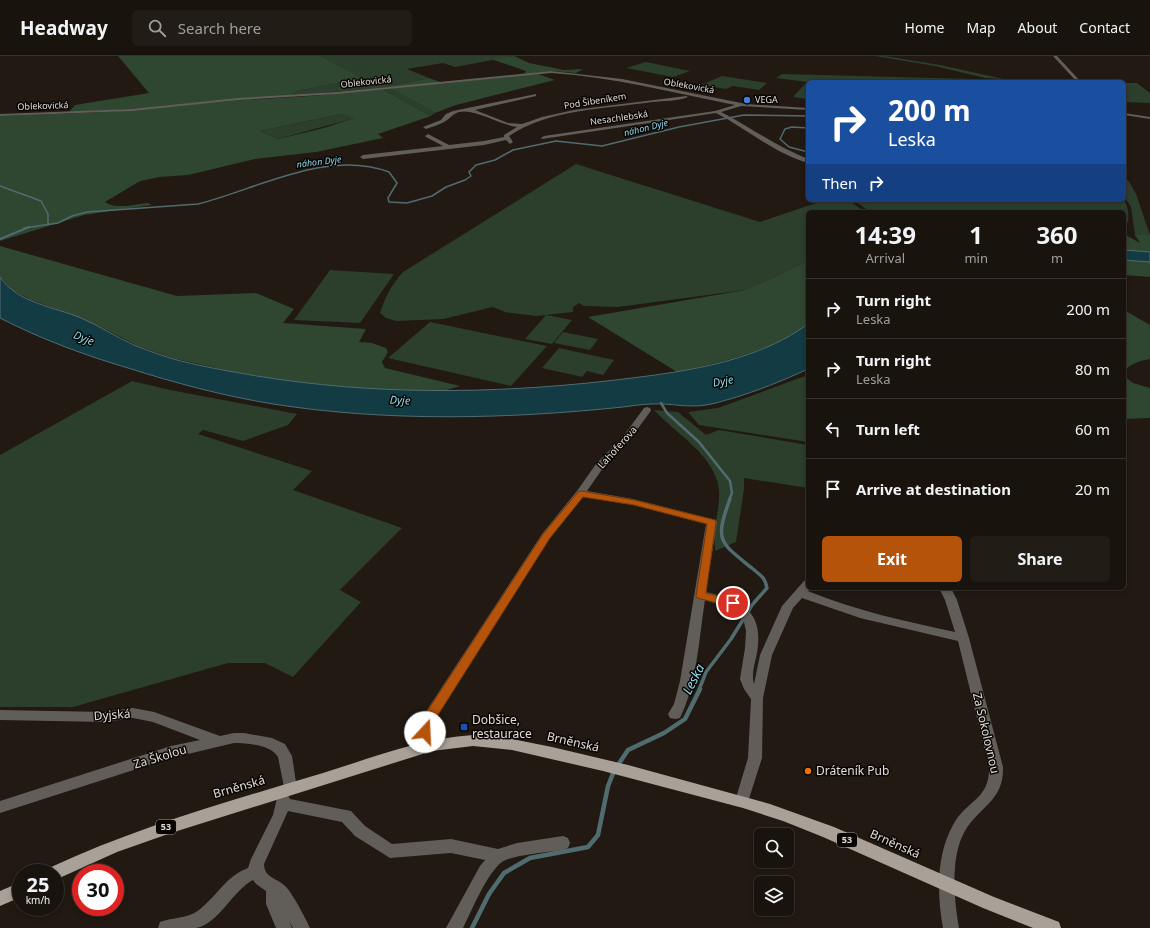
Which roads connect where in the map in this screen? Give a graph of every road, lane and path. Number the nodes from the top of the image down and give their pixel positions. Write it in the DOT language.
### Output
graph roads {
  1 [pos="1055,56"];
  2 [pos="1078,80"];
  3 [pos="529,96"];
  4 [pos="699,96"];
  5 [pos="731,102"];
  6 [pos="743,104"];
  7 [pos="757,105"];
  8 [pos="806,109"];
  9 [pos="470,110"];
  10 [pos="717,112"];
  11 [pos="1126,114"];
  12 [pos="0,115"];
  13 [pos="1150,118"];
  14 [pos="525,126"];
  15 [pos="426,127"];
  16 [pos="428,136"];
  17 [pos="544,138"];
  18 [pos="448,147"];
  19 [pos="363,158"];
  20 [pos="806,160"];
  21 [pos="648,410"];
  22 [pos="581,494"];
  23 [pos="804,588"];
  24 [pos="807,590"];
  25 [pos="946,590"];
  26 [pos="701,596"];
  27 [pos="963,638"];
  28 [pos="757,698"];
  29 [pos="675,714"];
  30 [pos="0,715"];
  31 [pos="220,741"];
  32 [pos="426,748"];
  33 [pos="285,795"];
  34 [pos="742,801"];
  35 [pos="0,807"];
  36 [pos="563,843"];
  37 [pos="498,856"];
  38 [pos="64,868"];
  39 [pos="256,872"];
  40 [pos="948,886"];
  41 [pos="274,887"];
  42 [pos="12,893"];
  43 [pos="0,899"];
  44 [pos="176,927"];
  45 [pos="284,928"];
  46 [pos="302,928"];
  47 [pos="454,928"];
  48 [pos="951,928"];
  49 [pos="1053,928"];
  1 -- 2 [label="street"];
  3 -- 9 [label="street"];
  4 -- 5 [label="street, Oblekovická"];
  4 -- 12 [label="street, Oblekovická"];
  4 -- 14 [label="street, Pod Šibeníkem"];
  5 -- 6 [label="street, Oblekovická"];
  5 -- 7 [label="street, Oblekovická"];
  6 -- 7 [label="street, Oblekovická"];
  6 -- 10 [label="street, Nesachlebská"];
  7 -- 8 [label="street, Oblekovická"];
  9 -- 14 [label="street"];
  9 -- 15 [label="street"];
  10 -- 17 [label="street, Nesachlebská"];
  10 -- 20 [label="street"];
  11 -- 13 [label="street"];
  14 -- 18 [label="street, Pod Šibeníkem"];
  16 -- 18 [label="street"];
  18 -- 19 [label="street"];
  21 -- 22 [label="street, Lahoferova"];
  22 -- 26 [label="street"];
  22 -- 32 [label="street, Lahoferova"];
  23 -- 28 [label="street"];
  24 -- 27 [label="street"];
  25 -- 27 [label="street, Za Sokolovnou"];
  26 -- 28 [label="street"];
  26 -- 29 [label="street"];
  27 -- 40 [label="street, Za Sokolovnou"];
  28 -- 34 [label="street"];
  30 -- 31 [label="street, Dyjská"];
  31 -- 33 [label="street, Za Školou"];
  31 -- 35 [label="street, Za Školou"];
  32 -- 33 [label="main road, Brněnská / 53"];
  32 -- 34 [label="main road, Brněnská / 53"];
  33 -- 37 [label="street, Brněnská"];
  33 -- 38 [label="main road, Brněnská / 53"];
  33 -- 39 [label="street"];
  34 -- 40 [label="main road, Brněnská / 53"];
  36 -- 37 [label="street"];
  37 -- 47 [label="street"];
  39 -- 41 [label="street"];
  39 -- 44 [label="street"];
  40 -- 48 [label="street, Za Sokolovnou"];
  40 -- 49 [label="main road, Brněnská / 53"];
  41 -- 45 [label="street"];
  41 -- 46 [label="street"];
  42 -- 43 [label="main road"];
}
